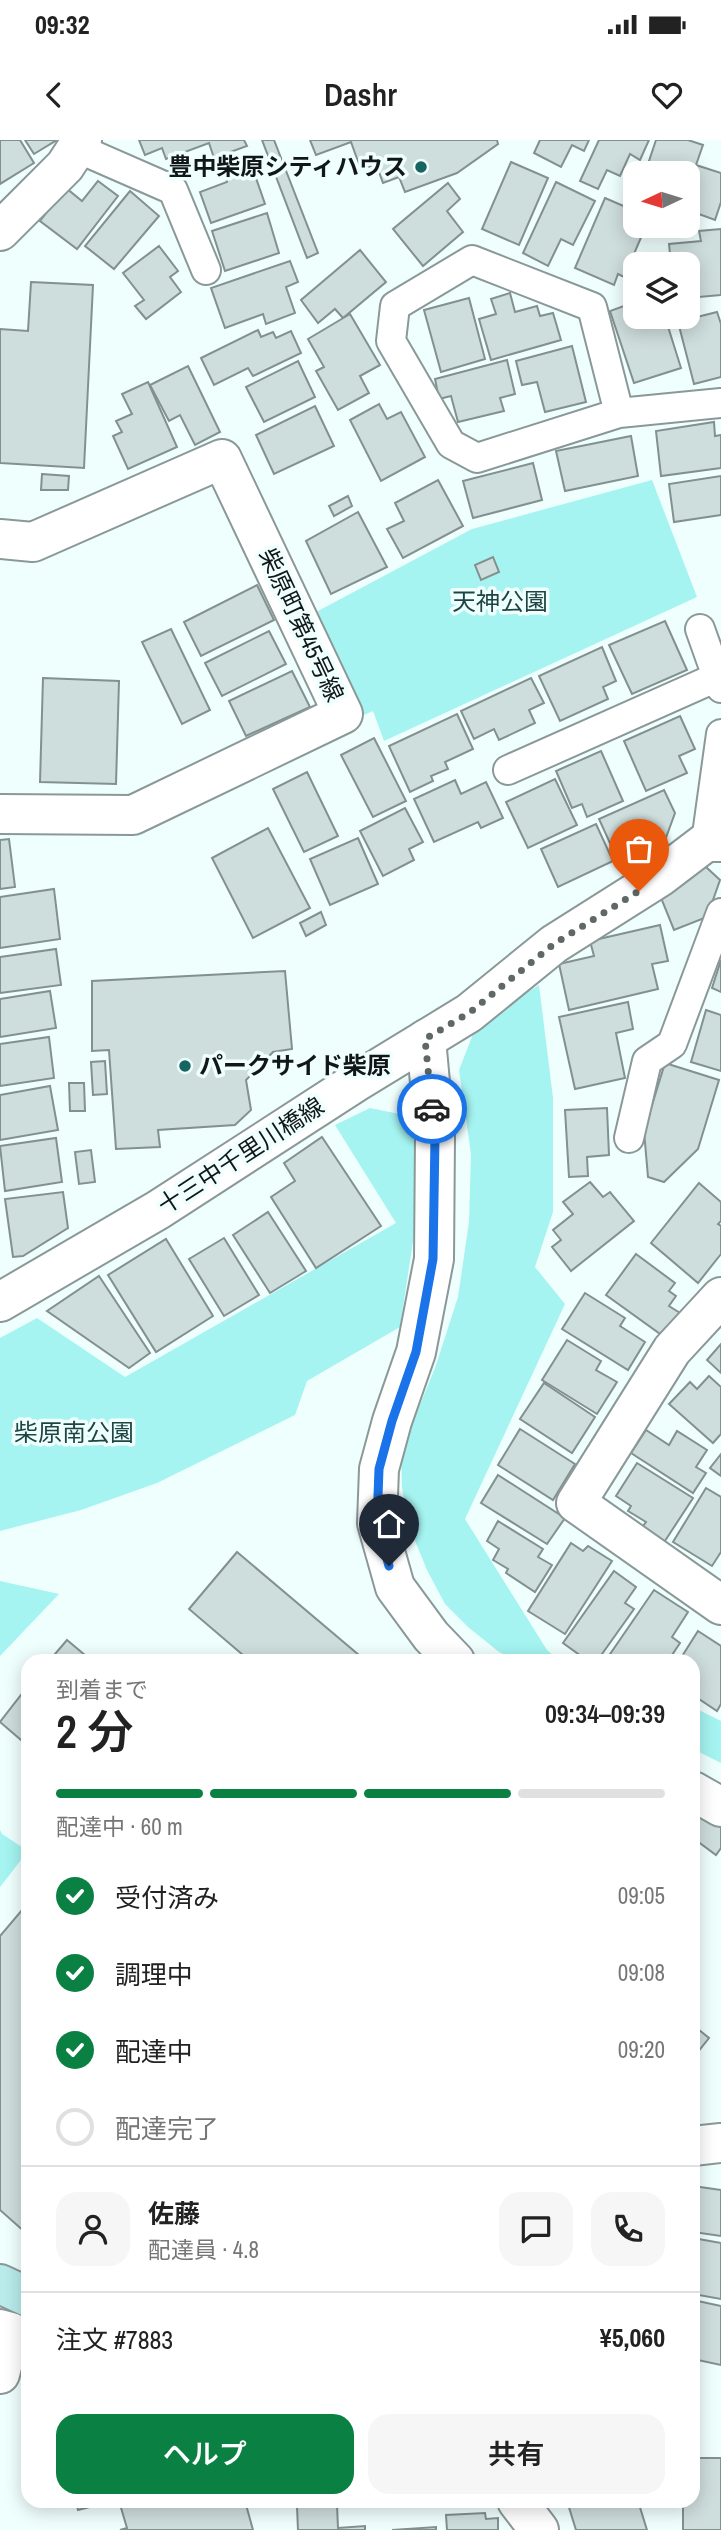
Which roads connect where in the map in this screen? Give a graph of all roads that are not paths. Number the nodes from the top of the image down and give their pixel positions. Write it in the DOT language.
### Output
graph roads {
  1 [pos="80,144"];
  2 [pos="0,231"];
  3 [pos="206,270"];
  4 [pos="721,403"];
  5 [pos="618,413"];
  6 [pos="0,539"];
  7 [pos="700,629"];
  8 [pos="719,683"];
  9 [pos="721,734"];
  10 [pos="508,770"];
  11 [pos="0,814"];
  12 [pos="714,842"];
  13 [pos="721,913"];
  14 [pos="425,1039"];
  15 [pos="629,1138"];
  16 [pos="721,1297"];
  17 [pos="0,1302"];
  18 [pos="721,1605"];
  19 [pos="448,1654"];
  20 [pos="700,1795"];
  21 [pos="721,1807"];
  22 [pos="0,2284"];
  23 [pos="21,2294"];
  24 [pos="0,2329"];
  25 [pos="0,2374"];
  26 [pos="522,2508"];
  27 [pos="539,2530"];
  1 -- 2 [label="street"];
  1 -- 3 [label="lane"];
  4 -- 5 [label="lane"];
  5 -- 5 [label="lane"];
  6 -- 11 [label="street, 柴原町第45号線"];
  7 -- 8 [label="lane"];
  8 -- 10 [label="lane"];
  9 -- 12 [label="lane"];
  12 -- 14 [label="street, 十三中千里川橋線"];
  13 -- 15 [label="lane"];
  14 -- 17 [label="street, 十三中千里川橋線"];
  14 -- 19 [label="street"];
  16 -- 18 [label="street"];
  20 -- 21 [label="street"];
  22 -- 23 [label="street"];
  24 -- 25 [label="street"];
  26 -- 27 [label="street"];
}
